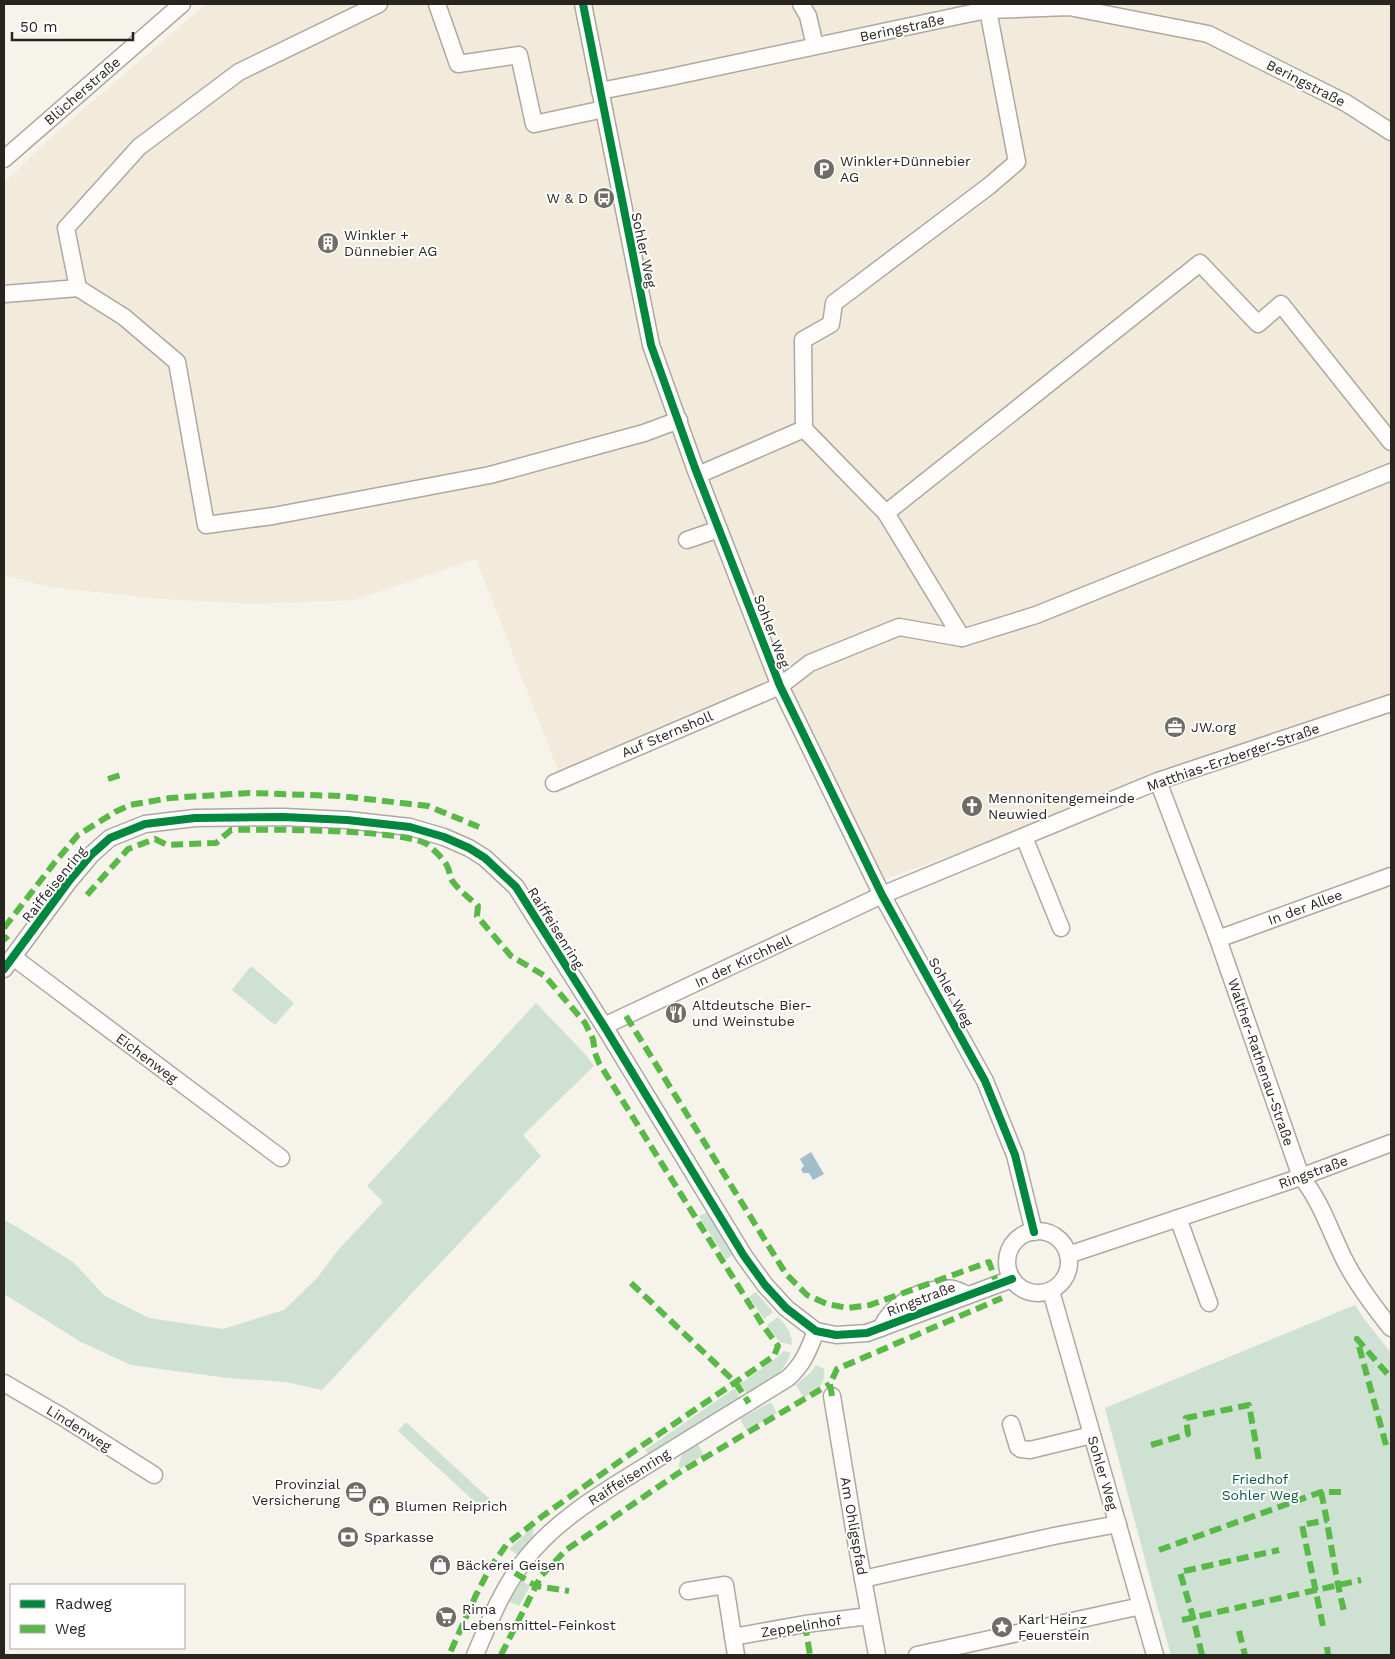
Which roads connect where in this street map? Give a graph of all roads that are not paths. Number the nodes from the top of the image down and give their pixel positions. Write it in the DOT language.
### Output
graph roads {
  1 [pos="182,4"];
  2 [pos="379,4"];
  3 [pos="437,4"];
  4 [pos="583,4"];
  5 [pos="801,4"];
  6 [pos="988,10"];
  7 [pos="815,46"];
  8 [pos="600,90"];
  9 [pos="604,109"];
  10 [pos="1391,132"];
  11 [pos="4,160"];
  12 [pos="78,288"];
  13 [pos="4,294"];
  14 [pos="679,420"];
  15 [pos="804,429"];
  16 [pos="1391,442"];
  17 [pos="1391,472"];
  18 [pos="698,475"];
  19 [pos="886,513"];
  20 [pos="718,529"];
  21 [pos="687,540"];
  22 [pos="962,638"];
  23 [pos="780,686"];
  24 [pos="1391,703"];
  25 [pos="1158,781"];
  26 [pos="554,783"];
  27 [pos="1024,837"];
  28 [pos="1391,876"];
  29 [pos="882,895"];
  30 [pos="1061,928"];
  31 [pos="1218,939"];
  32 [pos="8,963"];
  33 [pos="604,1026"];
  34 [pos="1391,1143"];
  35 [pos="281,1158"];
  36 [pos="1302,1177"];
  37 [pos="1178,1218"];
  38 [pos="1034,1232"];
  39 [pos="1068,1255"];
  40 [pos="1012,1278"];
  41 [pos="1050,1291"];
  42 [pos="1209,1303"];
  43 [pos="1391,1328"];
  44 [pos="816,1331"];
  45 [pos="836,1335"];
  46 [pos="4,1383"];
  47 [pos="832,1396"];
  48 [pos="1011,1424"];
  49 [pos="1092,1435"];
  50 [pos="154,1475"];
  51 [pos="1118,1524"];
  52 [pos="863,1579"];
  53 [pos="688,1591"];
  54 [pos="1141,1606"];
  55 [pos="869,1616"];
  56 [pos="733,1637"];
  57 [pos="475,1655"];
  58 [pos="736,1655"];
  59 [pos="877,1655"];
  60 [pos="917,1655"];
  61 [pos="1155,1655"];
  1 -- 11 [label="street, Blücherstraße"];
  2 -- 12 [label="street"];
  3 -- 9 [label="street"];
  4 -- 8 [label="street, Sohler Weg"];
  5 -- 7 [label="street"];
  6 -- 7 [label="street, Beringstraße"];
  6 -- 10 [label="street, Beringstraße"];
  6 -- 15 [label="street"];
  7 -- 8 [label="street, Beringstraße"];
  8 -- 9 [label="street, Sohler Weg"];
  9 -- 14 [label="street, Sohler Weg"];
  12 -- 13 [label="street"];
  12 -- 14 [label="street"];
  14 -- 18 [label="street, Sohler Weg"];
  15 -- 18 [label="street"];
  15 -- 19 [label="street"];
  16 -- 19 [label="street"];
  17 -- 22 [label="street"];
  18 -- 20 [label="street, Sohler Weg"];
  19 -- 22 [label="street"];
  20 -- 21 [label="street"];
  20 -- 23 [label="street, Sohler Weg"];
  22 -- 23 [label="street, Auf Sternsholl"];
  23 -- 26 [label="street, Auf Sternsholl"];
  23 -- 29 [label="street, Sohler Weg"];
  24 -- 25 [label="street, Matthias-Erzberger-Straße"];
  25 -- 27 [label="street, Matthias-Erzberger-Straße"];
  25 -- 31 [label="street, Walther-Rathenau-Straße"];
  27 -- 29 [label="street, Matthias-Erzberger-Straße"];
  27 -- 30 [label="street"];
  28 -- 31 [label="street, In der Allee"];
  29 -- 33 [label="street, In der Kirchhell"];
  29 -- 38 [label="street, Sohler Weg"];
  31 -- 36 [label="street, Walther-Rathenau-Straße"];
  32 -- 33 [label="street, Raiffeisenring"];
  32 -- 35 [label="street, Eichenweg"];
  33 -- 44 [label="street, Raiffeisenring"];
  34 -- 36 [label="street, Ringstraße"];
  36 -- 37 [label="street, Ringstraße"];
  36 -- 43 [label="street, Walther-Rathenau-Straße"];
  37 -- 39 [label="street, Ringstraße"];
  37 -- 42 [label="street"];
  38 -- 39 [label="street"];
  38 -- 40 [label="street"];
  39 -- 41 [label="street"];
  40 -- 41 [label="street"];
  40 -- 45 [label="street, Ringstraße"];
  41 -- 49 [label="street, Sohler Weg"];
  44 -- 45 [label="street, Raiffeisenring"];
  44 -- 57 [label="street, Raiffeisenring"];
  46 -- 50 [label="street, Lindenweg"];
  47 -- 52 [label="street, Am Ohligspfad"];
  48 -- 49 [label="street"];
  49 -- 51 [label="street, Sohler Weg"];
  51 -- 52 [label="street"];
  51 -- 54 [label="street, Sohler Weg"];
  52 -- 55 [label="street, Am Ohligspfad"];
  53 -- 56 [label="street"];
  54 -- 60 [label="street"];
  54 -- 61 [label="street, Sohler Weg"];
  55 -- 56 [label="street, Zeppelinhof"];
  55 -- 59 [label="street, Am Ohligspfad"];
  56 -- 58 [label="street"];
}
